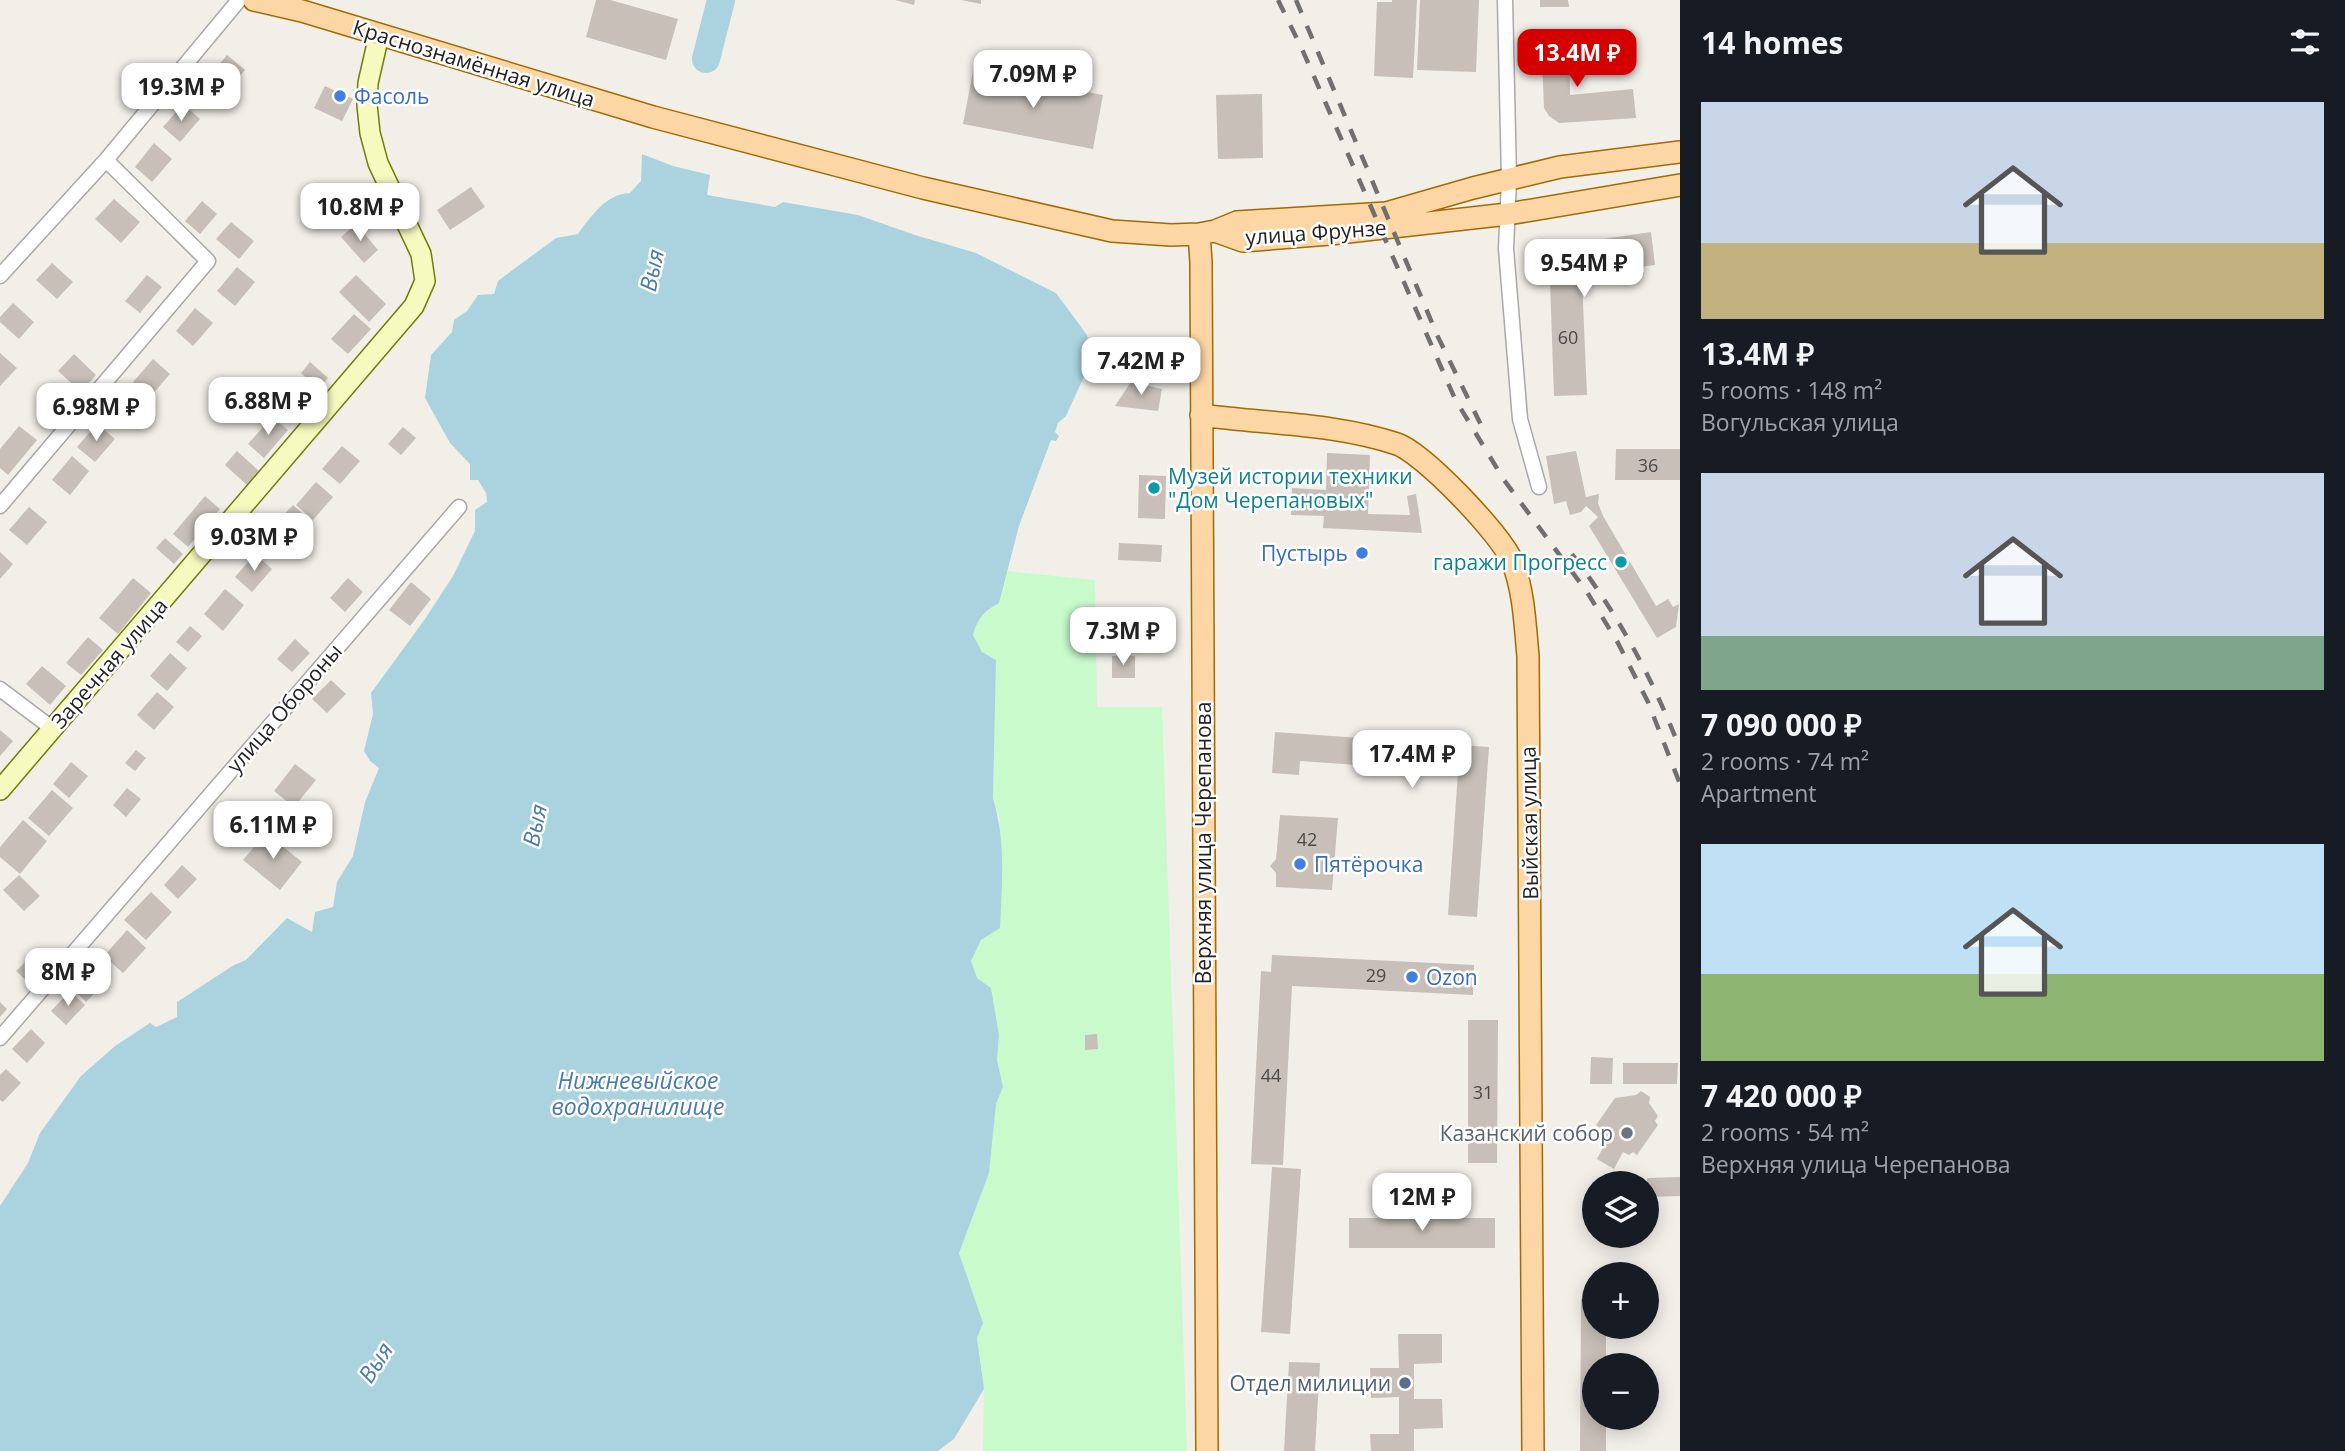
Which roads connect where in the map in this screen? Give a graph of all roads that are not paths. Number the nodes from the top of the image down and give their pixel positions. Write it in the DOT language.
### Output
graph roads {
  1 [pos="239,0"];
  2 [pos="254,0"];
  3 [pos="1505,0"];
  4 [pos="304,5"];
  5 [pos="379,35"];
  6 [pos="1680,152"];
  7 [pos="106,160"];
  8 [pos="1509,179"];
  9 [pos="1680,184"];
  10 [pos="1508,214"];
  11 [pos="1207,233"];
  12 [pos="0,276"];
  13 [pos="1202,415"];
  14 [pos="1539,487"];
  15 [pos="0,506"];
  16 [pos="459,507"];
  17 [pos="0,689"];
  18 [pos="53,729"];
  19 [pos="0,790"];
  20 [pos="0,1038"];
  21 [pos="1207,1451"];
  22 [pos="1533,1451"];
  1 -- 7 [label="street"];
  2 -- 4 [label="main road, Краснознамённая улица"];
  3 -- 8 [label="street"];
  4 -- 5 [label="main road, Краснознамённая улица"];
  5 -- 11 [label="main road, Краснознамённая улица"];
  5 -- 18 [label="street, Заречная улица"];
  6 -- 8 [label="main road, улица Фрунзе"];
  7 -- 12 [label="street"];
  7 -- 15 [label="street"];
  8 -- 10 [label="street"];
  8 -- 11 [label="main road, улица Фрунзе"];
  9 -- 10 [label="main road, улица Фрунзе"];
  10 -- 11 [label="main road, улица Фрунзе"];
  10 -- 14 [label="street"];
  11 -- 13 [label="main road, Верхняя улица Черепанова"];
  13 -- 21 [label="main road, Верхняя улица Черепанова"];
  13 -- 22 [label="main road, Выйская улица"];
  16 -- 20 [label="street, улица Обороны"];
  17 -- 18 [label="street"];
  18 -- 19 [label="street, Заречная улица"];
}
